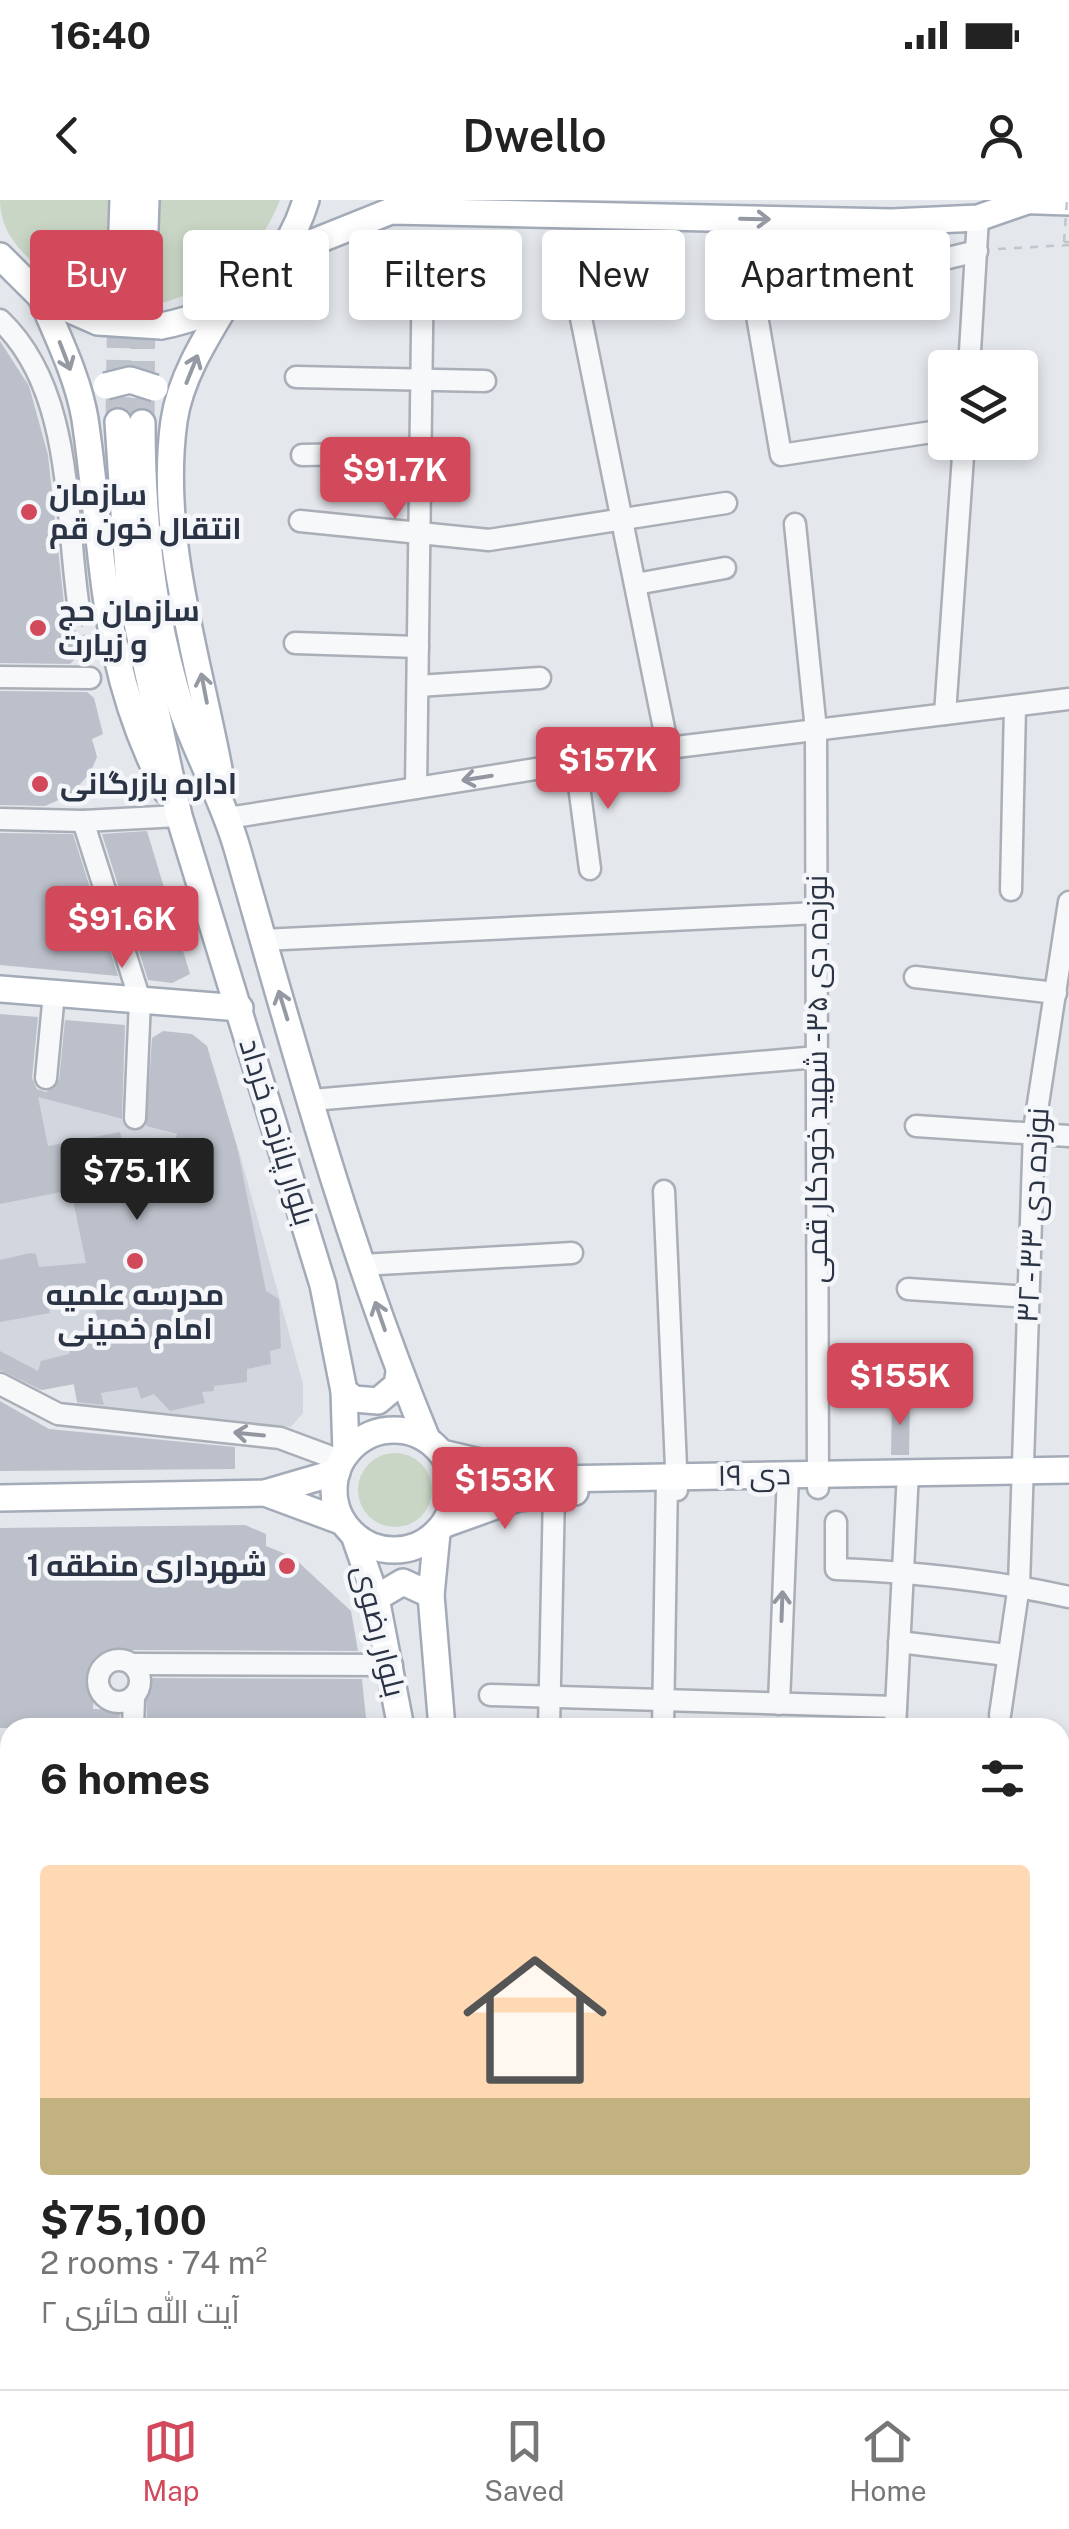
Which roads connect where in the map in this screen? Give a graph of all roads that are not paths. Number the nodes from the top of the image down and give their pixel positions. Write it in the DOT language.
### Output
graph roads {
  1 [pos="122,200"];
  2 [pos="146,200"];
  3 [pos="306,200"];
  4 [pos="1007,200"];
  5 [pos="1027,201"];
  6 [pos="1068,201"];
  7 [pos="380,206"];
  8 [pos="978,218"];
  9 [pos="292,230"];
  10 [pos="329,231"];
  11 [pos="977,251"];
  12 [pos="2,261"];
  13 [pos="30,286"];
  14 [pos="183,319"];
  15 [pos="0,320"];
  16 [pos="50,320"];
  17 [pos="94,320"];
  18 [pos="219,320"];
  19 [pos="422,320"];
  20 [pos="581,320"];
  21 [pos="970,350"];
  22 [pos="296,377"];
  23 [pos="422,380"];
  24 [pos="485,381"];
  25 [pos="84,416"];
  26 [pos="174,420"];
  27 [pos="130,422"];
  28 [pos="928,433"];
  29 [pos="421,453"];
  30 [pos="302,454"];
  31 [pos="963,460"];
  32 [pos="726,503"];
  33 [pos="622,517"];
  34 [pos="300,522"];
  35 [pos="794,524"];
  36 [pos="420,532"];
  37 [pos="725,568"];
  38 [pos="636,584"];
  39 [pos="78,602"];
  40 [pos="295,643"];
  41 [pos="418,647"];
  42 [pos="0,677"];
  43 [pos="90,678"];
  44 [pos="540,678"];
  45 [pos="418,686"];
  46 [pos="1069,699"];
  47 [pos="1016,706"];
  48 [pos="171,714"];
  49 [pos="945,714"];
  50 [pos="816,730"];
  51 [pos="668,748"];
  52 [pos="576,763"];
  53 [pos="416,788"];
  54 [pos="179,816"];
  55 [pos="228,818"];
  56 [pos="0,819"];
  57 [pos="83,821"];
  58 [pos="590,868"];
  59 [pos="1011,890"];
  60 [pos="1069,905"];
  61 [pos="817,913"];
  62 [pos="263,940"];
  63 [pos="915,977"];
  64 [pos="0,989"];
  65 [pos="54,993"];
  66 [pos="1056,993"];
  67 [pos="140,1000"];
  68 [pos="240,1008"];
  69 [pos="817,1058"];
  70 [pos="46,1078"];
  71 [pos="312,1100"];
  72 [pos="135,1118"];
  73 [pos="916,1126"];
  74 [pos="1034,1130"];
  75 [pos="1069,1136"];
  76 [pos="664,1190"];
  77 [pos="572,1253"];
  78 [pos="362,1265"];
  79 [pos="908,1289"];
  80 [pos="1028,1298"];
  81 [pos="400,1372"];
  82 [pos="0,1384"];
  83 [pos="344,1392"];
  84 [pos="435,1446"];
  85 [pos="341,1463"];
  86 [pos="1069,1470"];
  87 [pos="1021,1477"];
  88 [pos="908,1479"];
  89 [pos="818,1481"];
  90 [pos="787,1482"];
  91 [pos="672,1484"];
  92 [pos="1069,1484"];
  93 [pos="554,1492"];
  94 [pos="265,1493"];
  95 [pos="0,1498"];
  96 [pos="836,1522"];
  97 [pos="349,1529"];
  98 [pos="441,1529"];
  99 [pos="903,1571"];
  100 [pos="1019,1586"];
  101 [pos="432,1596"];
  102 [pos="1069,1597"];
  103 [pos="376,1598"];
  104 [pos="899,1642"];
  105 [pos="1007,1655"];
  106 [pos="132,1664"];
  107 [pos="392,1665"];
  108 [pos="490,1695"];
  109 [pos="134,1697"];
  110 [pos="550,1697"];
  111 [pos="663,1700"];
  112 [pos="779,1704"];
  113 [pos="1000,1716"];
  114 [pos="895,1717"];
  115 [pos="134,1718"];
  116 [pos="399,1718"];
  117 [pos="441,1718"];
  118 [pos="549,1718"];
  119 [pos="663,1718"];
  1 -- 2 [label="main road"];
  3 -- 9 [label="main road"];
  4 -- 5 [label="main road"];
  5 -- 6 [label="main road"];
  5 -- 8 [label="main road"];
  7 -- 8 [label="main road, one-way"];
  7 -- 10 [label="main road"];
  8 -- 11 [label="street"];
  11 -- 21 [label="street"];
  11 -- 28 [label="street"];
  12 -- 13 [label="main road"];
  14 -- 17 [label="main road, bridge"];
  15 -- 39 [label="street"];
  16 -- 25 [label="main road, بلوار پانزده خرداد, one-way"];
  26 -- 18 [label="main road, بلوار پانزده خرداد, one-way"];
  19 -- 23 [label="street"];
  20 -- 33 [label="street"];
  22 -- 23 [label="street"];
  23 -- 24 [label="street"];
  23 -- 29 [label="street"];
  25 -- 26 [label="main road, bridge"];
  25 -- 54 [label="main road, بلوار پانزده خرداد"];
  55 -- 26 [label="main road, بلوار پانزده خرداد, one-way"];
  27 -- 48 [label="main road"];
  29 -- 30 [label="street"];
  29 -- 36 [label="street"];
  31 -- 49 [label="street"];
  32 -- 33 [label="street"];
  33 -- 36 [label="street"];
  33 -- 38 [label="street"];
  34 -- 36 [label="street"];
  35 -- 50 [label="street, نوزده دی ۳۵ - شهید خودکار قمی"];
  36 -- 41 [label="street"];
  37 -- 38 [label="street"];
  38 -- 51 [label="street"];
  40 -- 41 [label="street"];
  41 -- 45 [label="street"];
  42 -- 43 [label="street"];
  44 -- 45 [label="street"];
  45 -- 53 [label="street"];
  46 -- 47 [label="street"];
  47 -- 49 [label="street"];
  47 -- 59 [label="street"];
  48 -- 54 [label="main road, بلوار پانزده خرداد"];
  48 -- 55 [label="main road, بلوار پانزده خرداد"];
  49 -- 50 [label="street"];
  50 -- 51 [label="street"];
  50 -- 61 [label="street, نوزده دی ۳۵ - شهید خودکار قمی"];
  51 -- 52 [label="street"];
  52 -- 53 [label="street, one-way"];
  52 -- 58 [label="street"];
  53 -- 55 [label="street"];
  54 -- 57 [label="street"];
  54 -- 68 [label="main road, بلوار پانزده خرداد"];
  55 -- 62 [label="main road, بلوار پانزده خرداد"];
  56 -- 57 [label="street"];
  57 -- 67 [label="street"];
  60 -- 66 [label="street, ۳۲ - نوزده دی ۳۳"];
  61 -- 62 [label="street"];
  61 -- 69 [label="street, نوزده دی ۳۵ - شهید خودکار قمی"];
  71 -- 62 [label="main road, بلوار پانزده خرداد, one-way"];
  63 -- 66 [label="street"];
  64 -- 65 [label="main road"];
  65 -- 67 [label="main road"];
  65 -- 70 [label="street"];
  66 -- 74 [label="street, ۳۲ - نوزده دی ۳۳"];
  67 -- 68 [label="main road"];
  67 -- 72 [label="street"];
  68 -- 83 [label="main road, بلوار پانزده خرداد"];
  69 -- 71 [label="street"];
  69 -- 89 [label="street, نوزده دی ۳۵ - شهید خودکار قمی"];
  71 -- 78 [label="main road, بلوار پانزده خرداد"];
  73 -- 74 [label="street"];
  74 -- 75 [label="street"];
  74 -- 80 [label="street, ۳۲ - نوزده دی ۳۳"];
  76 -- 91 [label="street"];
  77 -- 78 [label="street"];
  81 -- 78 [label="main road, بلوار پانزده خرداد, one-way"];
  79 -- 80 [label="street"];
  80 -- 87 [label="street, ۳۲ - نوزده دی ۳۳"];
  81 -- 83 [label="main road"];
  81 -- 84 [label="main road, بلوار پانزده خرداد"];
  85 -- 82 [label="street, one-way"];
  83 -- 85 [label="main road, بلوار پانزده خرداد"];
  84 -- 85 [label="main road"];
  84 -- 91 [label="main road, ۱۹ دی"];
  84 -- 98 [label="main road"];
  85 -- 94 [label="main road"];
  85 -- 97 [label="main road"];
  86 -- 87 [label="main road, ۱۹ دی"];
  87 -- 88 [label="main road, ۱۹ دی"];
  87 -- 92 [label="main road, ۱۹ دی"];
  87 -- 100 [label="street, ۳۲ - نوزده دی ۳۳"];
  88 -- 89 [label="main road, ۱۹ دی"];
  88 -- 99 [label="street"];
  89 -- 90 [label="main road, ۱۹ دی"];
  90 -- 91 [label="main road, ۱۹ دی"];
  112 -- 90 [label="street, one-way"];
  91 -- 93 [label="main road, ۱۹ دی"];
  91 -- 111 [label="street"];
  93 -- 98 [label="main road, ۱۹ دی"];
  93 -- 110 [label="street"];
  94 -- 95 [label="main road"];
  94 -- 97 [label="main road"];
  96 -- 99 [label="street"];
  97 -- 98 [label="main road"];
  97 -- 103 [label="main road, بلوار رضوی"];
  98 -- 101 [label="main road, بلوار رضوی"];
  99 -- 100 [label="street"];
  99 -- 104 [label="street"];
  100 -- 102 [label="street"];
  100 -- 105 [label="street, ۳۲ - نوزده دی ۳۳"];
  101 -- 103 [label="main road"];
  101 -- 117 [label="main road, بلوار رضوی"];
  103 -- 107 [label="main road, بلوار رضوی"];
  104 -- 105 [label="street"];
  104 -- 114 [label="street"];
  105 -- 113 [label="street, ۳۲ - نوزده دی ۳۳"];
  106 -- 107 [label="street"];
  106 -- 109 [label="street"];
  106 -- 109 [label="street"];
  107 -- 116 [label="main road, بلوار رضوی"];
  108 -- 110 [label="street"];
  109 -- 115 [label="street"];
  110 -- 111 [label="street"];
  110 -- 118 [label="street"];
  111 -- 112 [label="street"];
  111 -- 119 [label="street"];
  112 -- 114 [label="street"];
}
